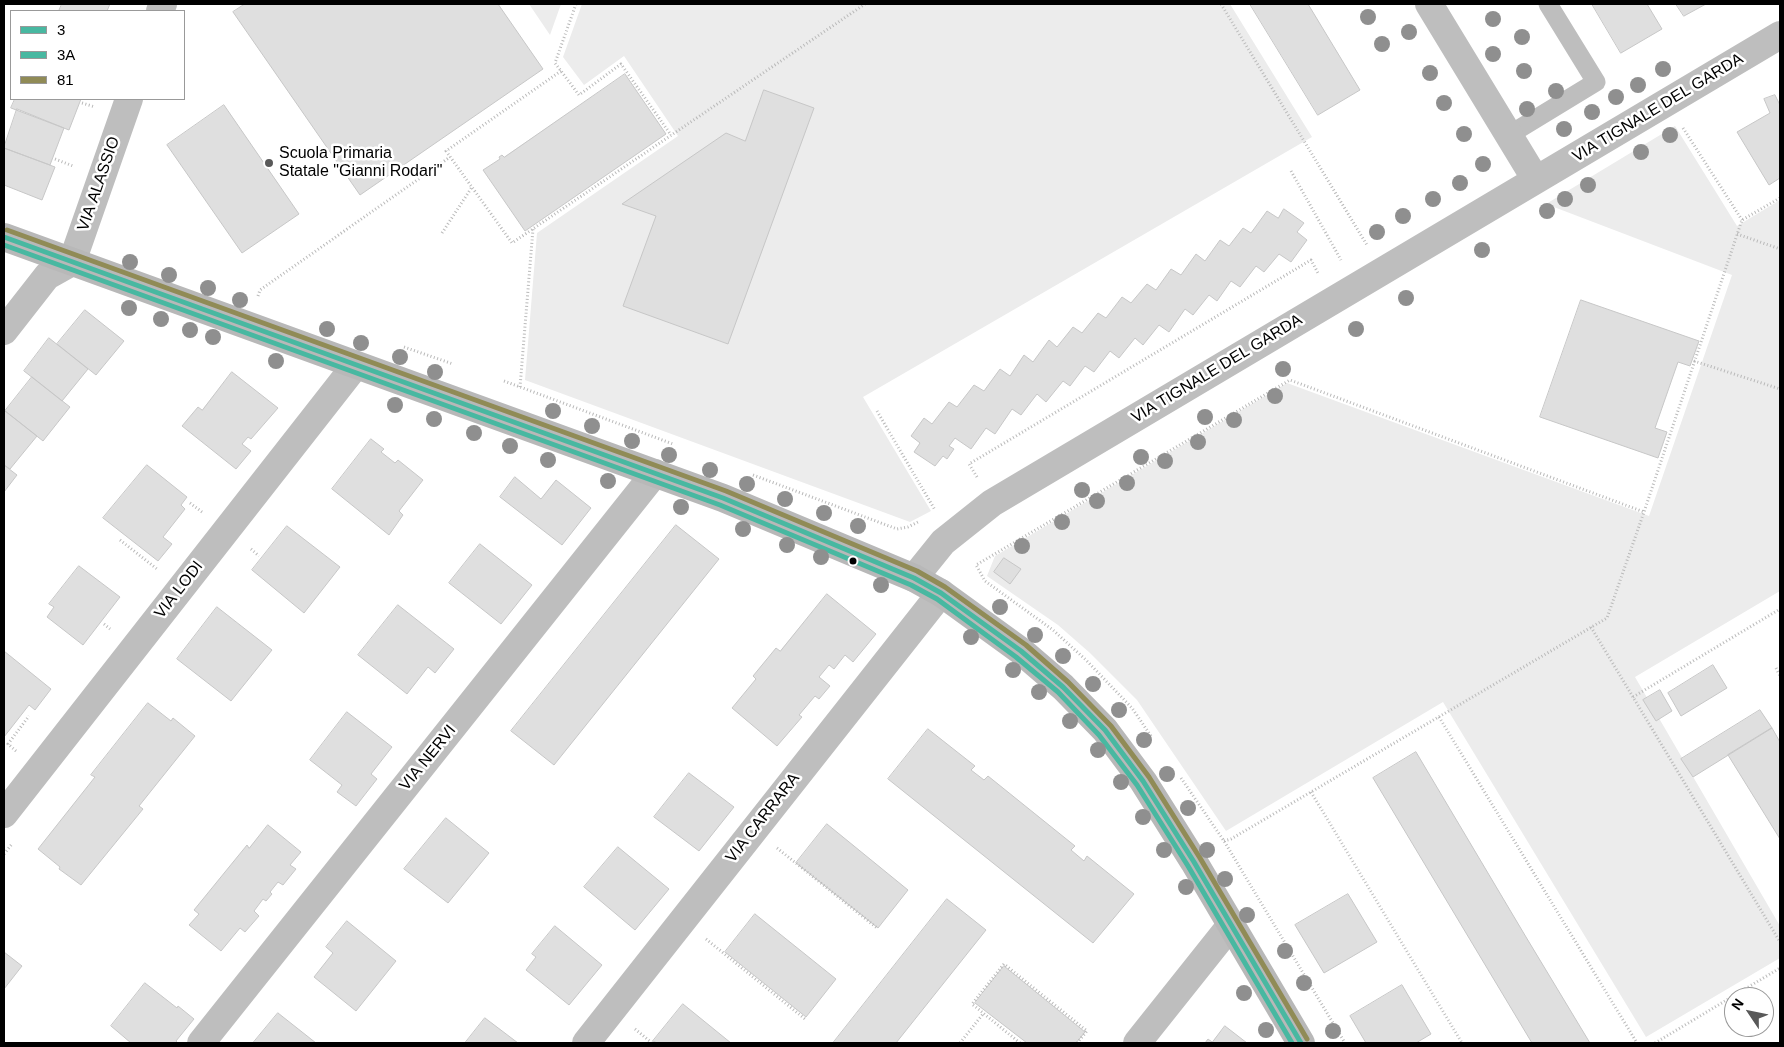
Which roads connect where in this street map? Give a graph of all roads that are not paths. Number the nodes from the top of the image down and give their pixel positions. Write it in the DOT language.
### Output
graph roads {
  1 [pos="1429,4"];
  2 [pos="1548,4"];
  3 [pos="1780,35"];
  4 [pos="129,100"];
  5 [pos="1509,135"];
  6 [pos="1536,180"];
  7 [pos="4,237"];
  8 [pos="72,262"];
  9 [pos="4,331"];
  10 [pos="355,366"];
  11 [pos="656,473"];
  12 [pos="914,578"];
  13 [pos="941,593"];
  14 [pos="4,814"];
  15 [pos="1231,925"];
  16 [pos="201,1043"];
  17 [pos="586,1043"];
  18 [pos="1137,1043"];
  19 [pos="1301,1043"];
  1 -- 5 [label="street"];
  2 -- 5 [label="lane"];
  3 -- 6 [label="street, VIA TIGNALE DEL GARDA"];
  4 -- 8 [label="street, VIA ALASSIO"];
  5 -- 6 [label="street"];
  6 -- 12 [label="street, VIA TIGNALE DEL GARDA"];
  7 -- 8 [label="street"];
  8 -- 9 [label="street"];
  8 -- 10 [label="street"];
  10 -- 11 [label="street"];
  10 -- 14 [label="street, VIA LODI"];
  11 -- 12 [label="street"];
  11 -- 16 [label="street, VIA NERVI"];
  12 -- 13 [label="street"];
  13 -- 15 [label="street"];
  13 -- 17 [label="street, VIA CARRARA"];
  15 -- 18 [label="street"];
  15 -- 19 [label="street"];
}
